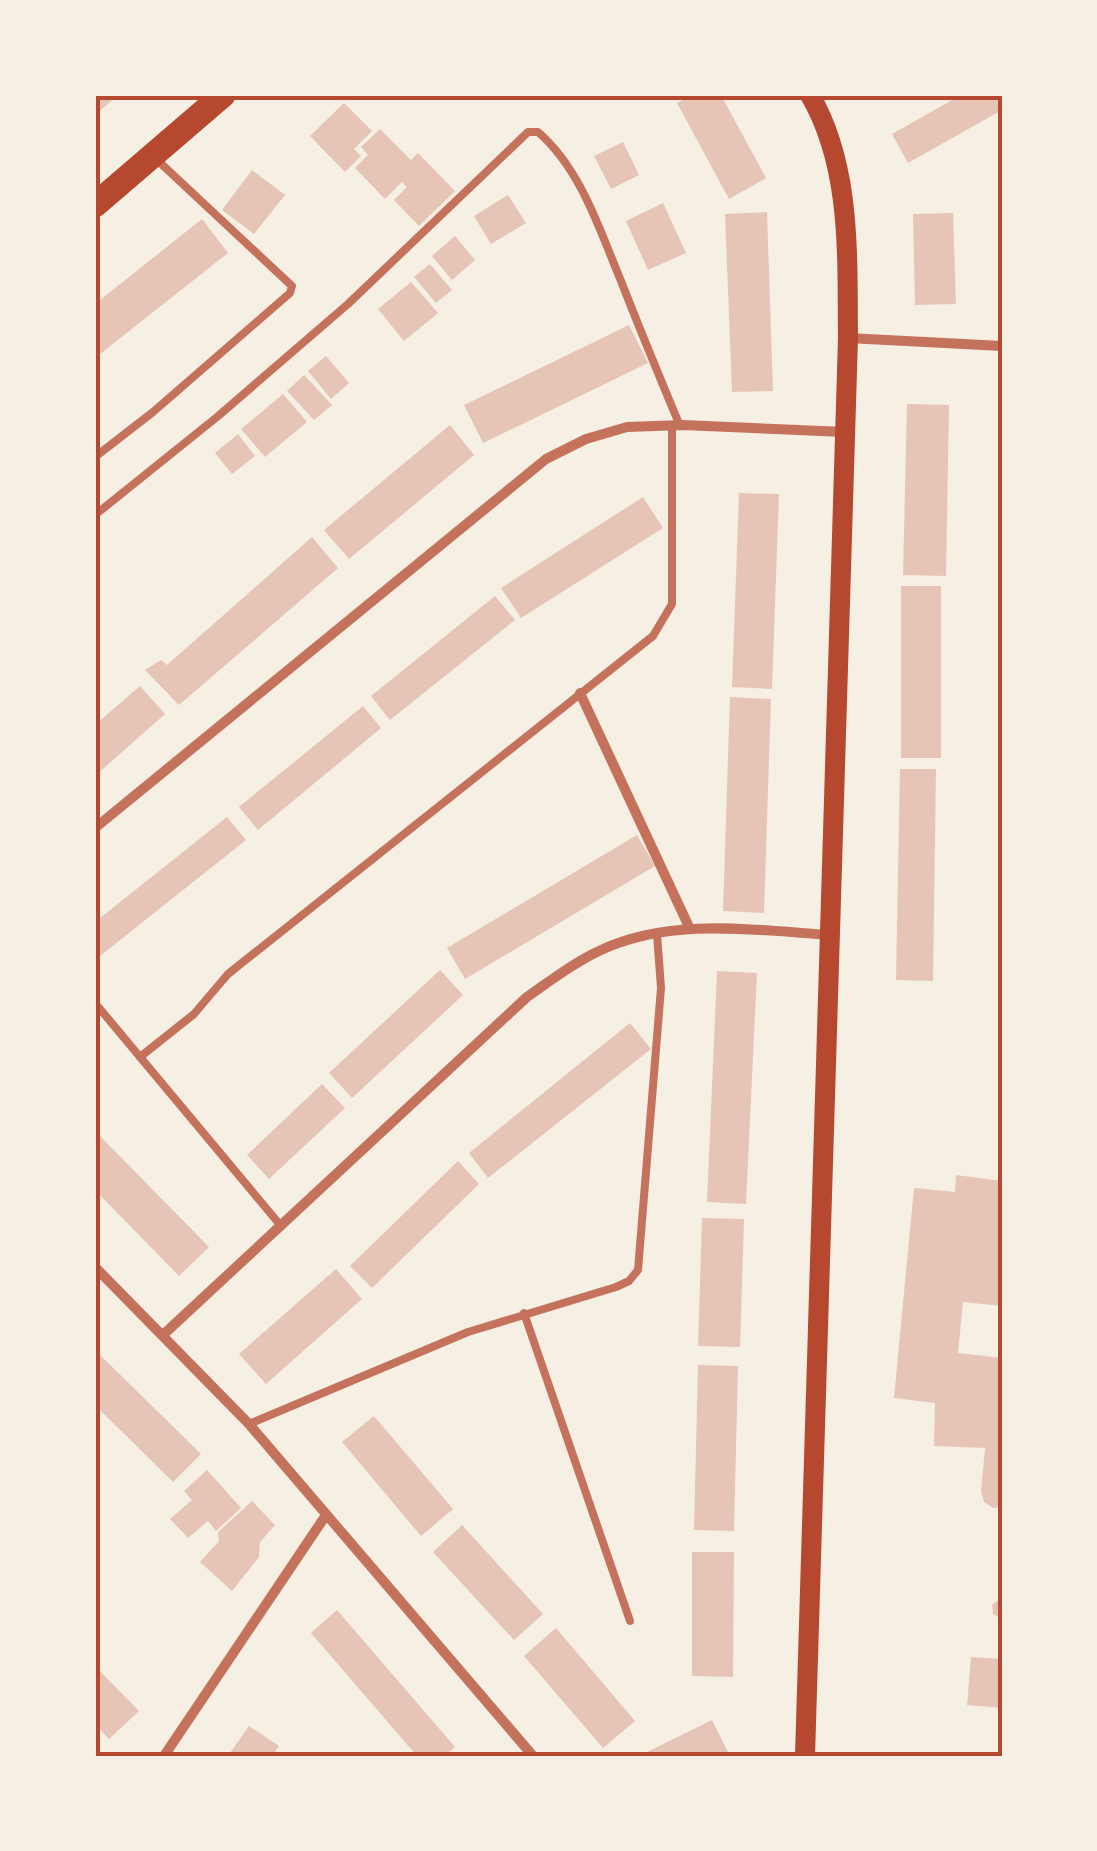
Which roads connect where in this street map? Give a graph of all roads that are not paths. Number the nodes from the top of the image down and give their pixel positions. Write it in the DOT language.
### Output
graph roads {
  1 [pos="223,95"];
  2 [pos="810,95"];
  3 [pos="153,156"];
  4 [pos="95,205"];
  5 [pos="848,338"];
  6 [pos="1002,346"];
  7 [pos="676,427"];
  8 [pos="845,432"];
  9 [pos="95,458"];
  10 [pos="95,515"];
  11 [pos="580,693"];
  12 [pos="95,828"];
  13 [pos="690,930"];
  14 [pos="657,934"];
  15 [pos="830,936"];
  16 [pos="95,1003"];
  17 [pos="140,1057"];
  18 [pos="280,1226"];
  19 [pos="95,1267"];
  20 [pos="524,1313"];
  21 [pos="164,1334"];
  22 [pos="249,1424"];
  23 [pos="326,1516"];
  24 [pos="630,1621"];
  25 [pos="164,1756"];
  26 [pos="533,1756"];
  27 [pos="805,1756"];
  1 -- 3 [label="main road"];
  2 -- 5 [label="main road"];
  3 -- 4 [label="main road"];
  3 -- 9 [label="lane"];
  5 -- 6 [label="street"];
  5 -- 8 [label="main road"];
  7 -- 8 [label="street"];
  7 -- 10 [label="lane"];
  7 -- 11 [label="lane"];
  7 -- 12 [label="street"];
  8 -- 15 [label="main road"];
  11 -- 13 [label="street"];
  11 -- 17 [label="lane"];
  13 -- 14 [label="street"];
  13 -- 15 [label="street"];
  14 -- 18 [label="street"];
  14 -- 20 [label="lane"];
  15 -- 27 [label="main road"];
  16 -- 17 [label="lane"];
  17 -- 18 [label="lane"];
  18 -- 21 [label="street"];
  19 -- 21 [label="street"];
  20 -- 22 [label="lane"];
  20 -- 24 [label="lane"];
  21 -- 22 [label="street"];
  22 -- 23 [label="street"];
  23 -- 25 [label="street"];
  23 -- 26 [label="street"];
}
